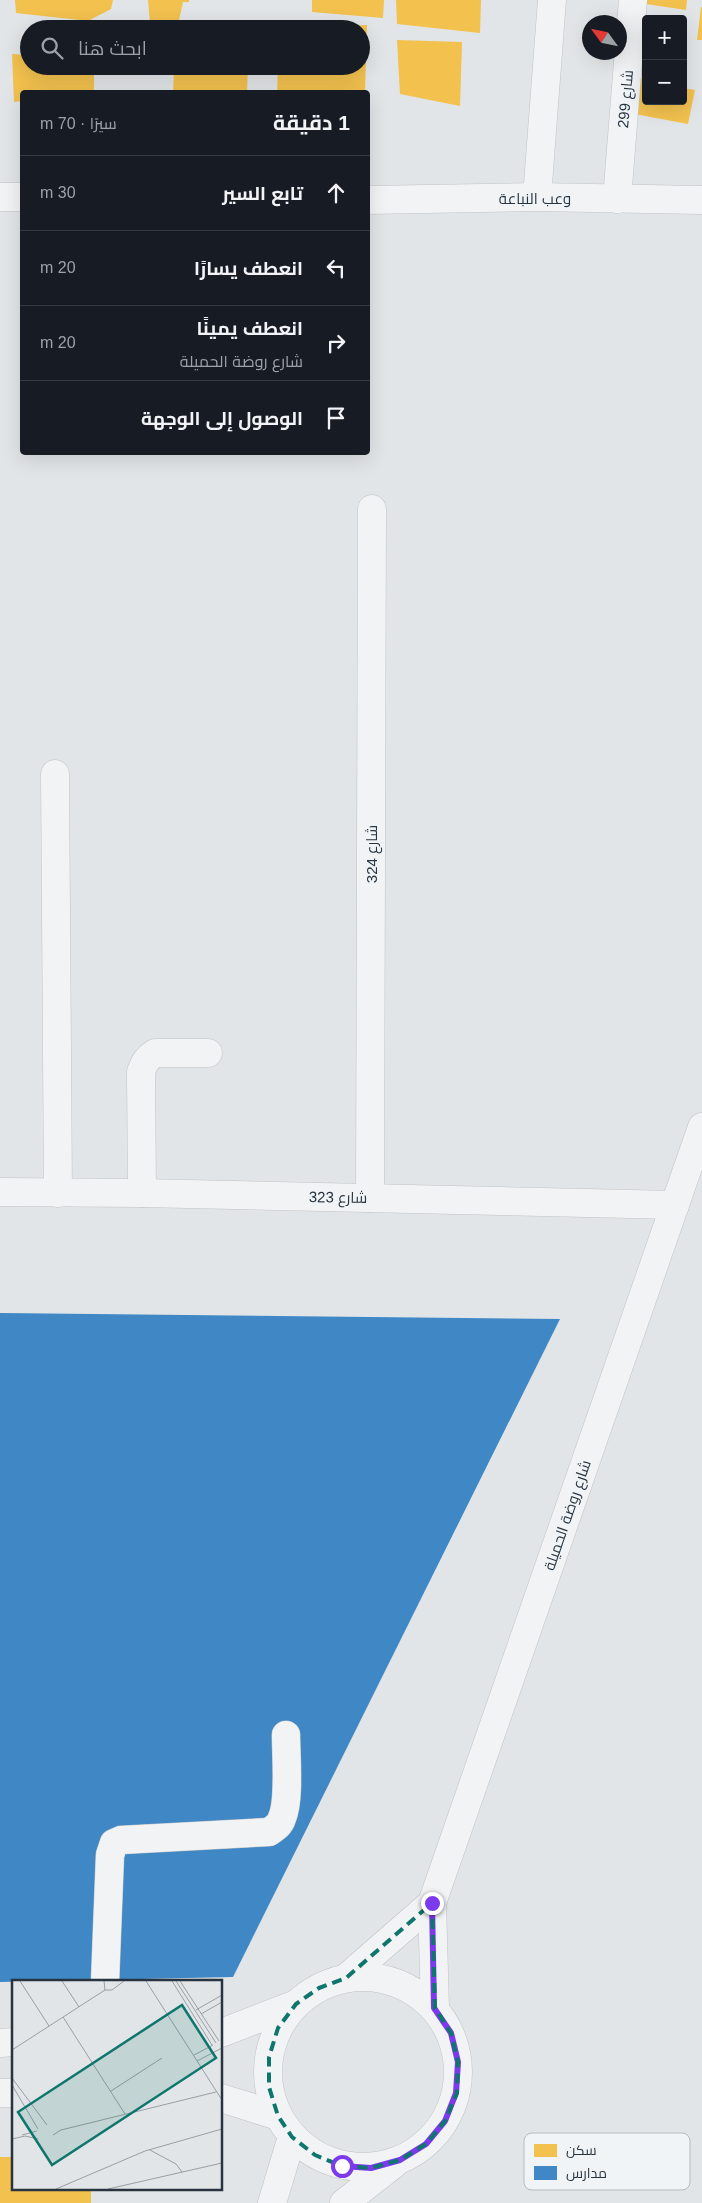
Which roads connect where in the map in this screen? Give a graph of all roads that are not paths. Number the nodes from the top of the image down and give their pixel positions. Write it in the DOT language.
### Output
graph roads {
  1 [pos="552,0"];
  2 [pos="633,0"];
  3 [pos="0,196"];
  4 [pos="20,197"];
  5 [pos="537,197"];
  6 [pos="617,199"];
  7 [pos="370,200"];
  8 [pos="702,200"];
  9 [pos="372,509"];
  10 [pos="55,774"];
  11 [pos="208,1052"];
  12 [pos="702,1127"];
  13 [pos="0,1192"];
  14 [pos="58,1193"];
  15 [pos="142,1193"];
  16 [pos="370,1198"];
  17 [pos="675,1204"];
  18 [pos="286,1735"];
  19 [pos="432,1903"];
  20 [pos="346,1978"];
  21 [pos="106,1980"];
  22 [pos="296,2004"];
  23 [pos="434,2008"];
  24 [pos="222,2033"];
  25 [pos="222,2098"];
  26 [pos="285,2126"];
  27 [pos="400,2160"];
  28 [pos="272,2203"];
  29 [pos="344,2203"];
  1 -- 5 [label="street"];
  2 -- 6 [label="street, شارع 299"];
  3 -- 4 [label="street"];
  5 -- 6 [label="street, وعب النباعة"];
  5 -- 7 [label="street, وعب النباعة"];
  6 -- 8 [label="street, وعب النباعة"];
  9 -- 16 [label="street, شارع 324"];
  10 -- 14 [label="street"];
  11 -- 15 [label="street"];
  12 -- 17 [label="street, شارع روضة الحميلة"];
  13 -- 14 [label="street, شارع 323"];
  14 -- 15 [label="street, شارع 323"];
  15 -- 16 [label="street, شارع 323"];
  16 -- 17 [label="street, شارع 323"];
  17 -- 19 [label="street, شارع روضة الحميلة"];
  18 -- 21 [label="street"];
  19 -- 20 [label="street, شارع روضة الحميلة"];
  19 -- 23 [label="street, شارع روضة الحميلة"];
  20 -- 22 [label="street"];
  20 -- 23 [label="street"];
  22 -- 24 [label="street"];
  22 -- 26 [label="street"];
  23 -- 27 [label="street"];
  25 -- 26 [label="street"];
  26 -- 27 [label="street"];
  26 -- 28 [label="street"];
  27 -- 29 [label="street"];
}
